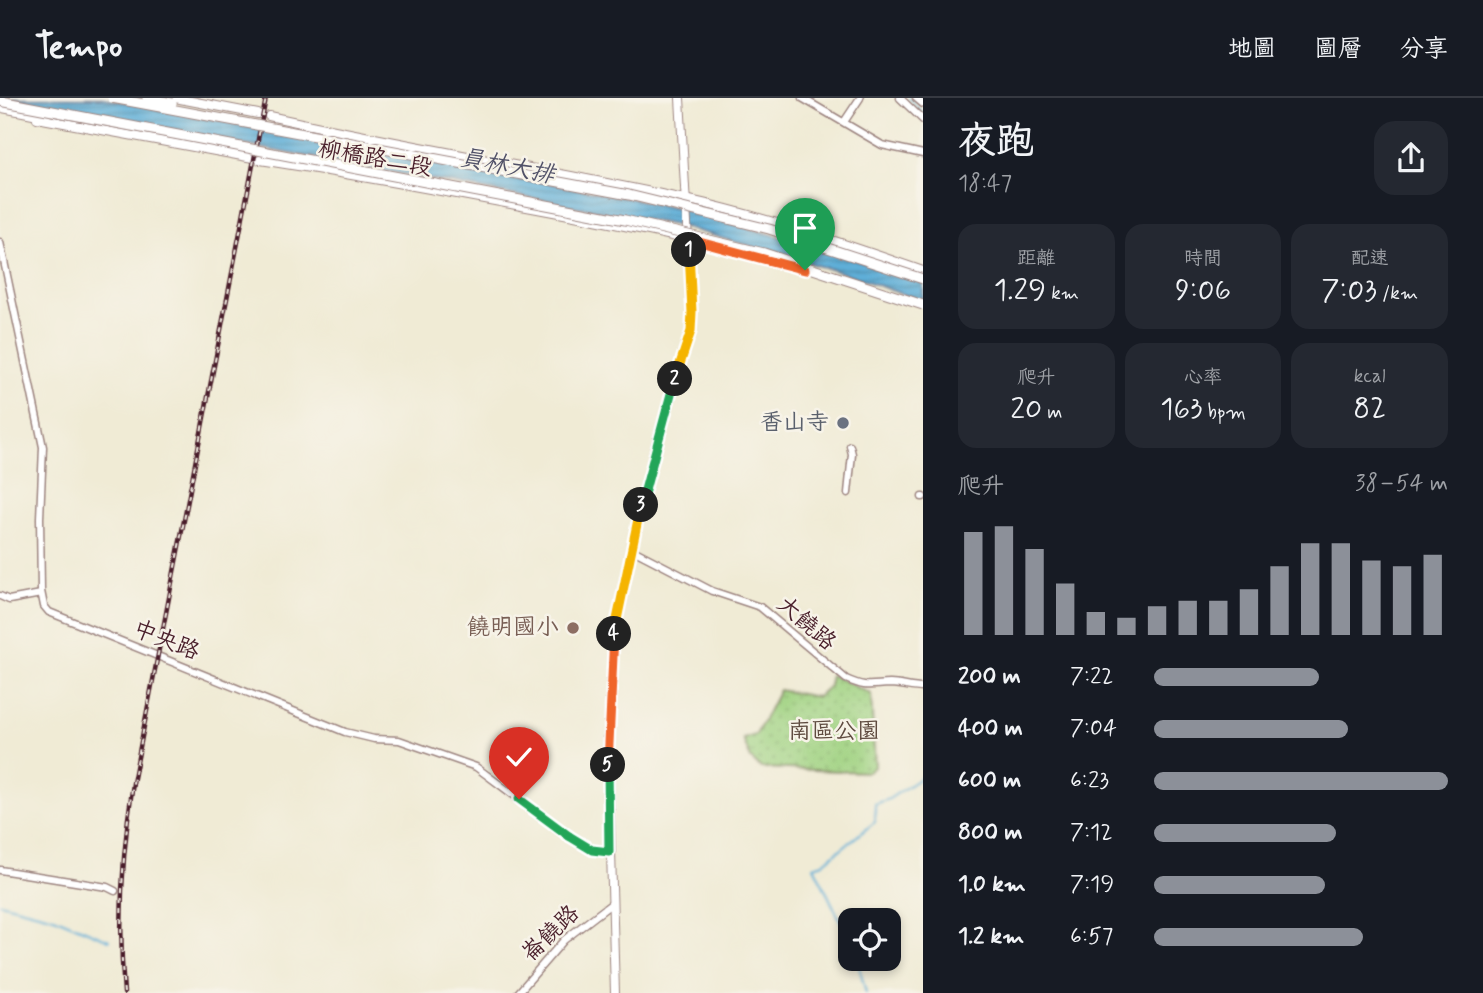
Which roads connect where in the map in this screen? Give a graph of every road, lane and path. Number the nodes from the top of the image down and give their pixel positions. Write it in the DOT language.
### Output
graph roads {
  1 [pos="112,98"];
  2 [pos="147,98"];
  3 [pos="175,98"];
  4 [pos="680,98"];
  5 [pos="802,98"];
  6 [pos="860,98"];
  7 [pos="900,98"];
  8 [pos="916,98"];
  9 [pos="0,101"];
  10 [pos="923,104"];
  11 [pos="0,108"];
  12 [pos="258,114"];
  13 [pos="269,116"];
  14 [pos="923,120"];
  15 [pos="844,122"];
  16 [pos="341,141"];
  17 [pos="363,142"];
  18 [pos="923,154"];
  19 [pos="357,170"];
  20 [pos="686,199"];
  21 [pos="688,239"];
  22 [pos="0,242"];
  23 [pos="923,271"];
  24 [pos="923,279"];
  25 [pos="923,307"];
  26 [pos="850,446"];
  27 [pos="848,493"];
  28 [pos="631,549"];
  29 [pos="41,594"];
  30 [pos="0,596"];
  31 [pos="923,688"];
  32 [pos="609,852"];
  33 [pos="0,870"];
  34 [pos="115,891"];
  35 [pos="611,904"];
  36 [pos="519,993"];
  37 [pos="615,993"];
  1 -- 16 [label="highway, bridge"];
  2 -- 16 [label="highway, bridge"];
  3 -- 12 [label="main road"];
  4 -- 20 [label="main road"];
  5 -- 15 [label="street"];
  6 -- 15 [label="street"];
  7 -- 14 [label="street"];
  8 -- 10 [label="street"];
  9 -- 19 [label="highway, bridge"];
  11 -- 19 [label="highway, bridge"];
  11 -- 19 [label="main road, 柳橋路二段"];
  13 -- 17 [label="main road, 柳橋路二段"];
  15 -- 18 [label="street"];
  16 -- 24 [label="highway, bridge"];
  17 -- 19 [label="street"];
  17 -- 20 [label="main road, 柳橋路二段"];
  19 -- 21 [label="main road, 柳橋路二段"];
  19 -- 25 [label="highway, bridge"];
  20 -- 21 [label="main road"];
  20 -- 23 [label="main road, 柳橋路二段"];
  21 -- 25 [label="main road, 柳橋路二段"];
  21 -- 28 [label="main road"];
  22 -- 29 [label="street"];
  26 -- 27 [label="street"];
  28 -- 31 [label="street, 大饒路"];
  28 -- 32 [label="main road"];
  29 -- 30 [label="street"];
  29 -- 32 [label="street, 中央路"];
  32 -- 35 [label="main road"];
  33 -- 34 [label="street"];
  35 -- 36 [label="street, 崙饒路"];
  35 -- 37 [label="main road"];
}
